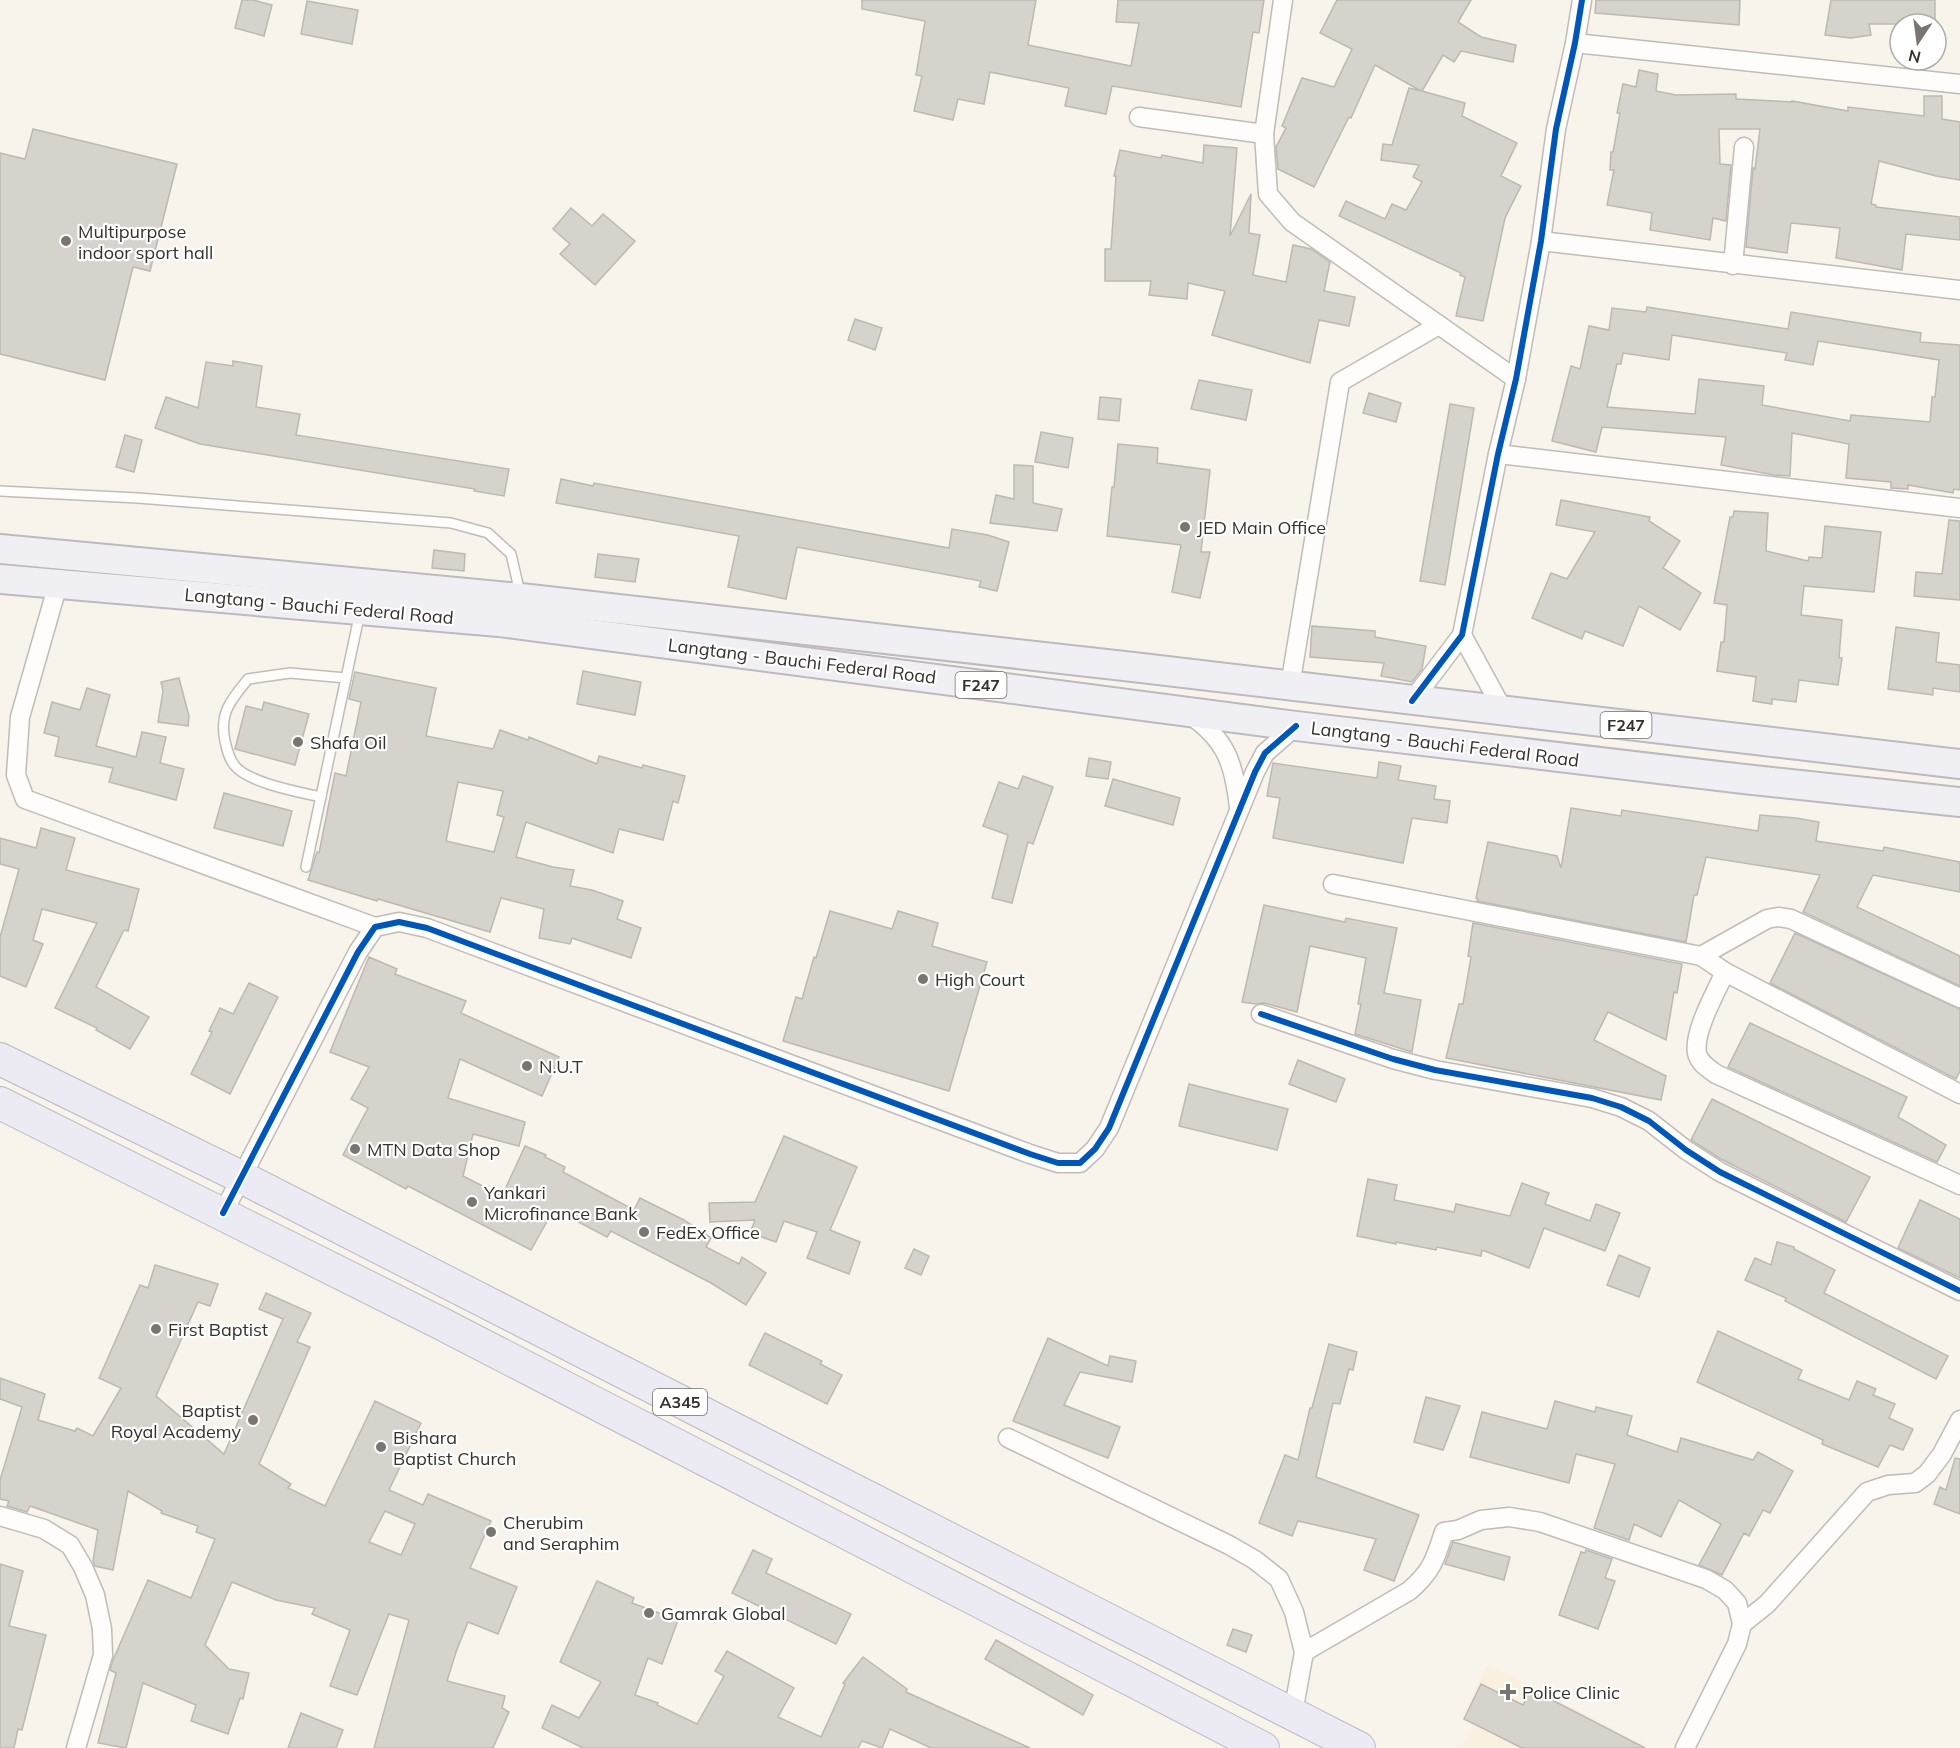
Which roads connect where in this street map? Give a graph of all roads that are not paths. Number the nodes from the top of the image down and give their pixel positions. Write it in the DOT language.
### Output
graph roads {
  1 [pos="1283,0"];
  2 [pos="1582,0"];
  3 [pos="1575,43"];
  4 [pos="1960,84"];
  5 [pos="1139,117"];
  6 [pos="1264,134"];
  7 [pos="1744,147"];
  8 [pos="1541,241"];
  9 [pos="1733,265"];
  10 [pos="1960,290"];
  11 [pos="1438,325"];
  12 [pos="1516,379"];
  13 [pos="1497,454"];
  14 [pos="0,491"];
  15 [pos="1960,508"];
  16 [pos="0,549"];
  17 [pos="0,579"];
  18 [pos="58,584"];
  19 [pos="521,598"];
  20 [pos="360,610"];
  21 [pos="1462,635"];
  22 [pos="1133,667"];
  23 [pos="346,678"];
  24 [pos="1290,686"];
  25 [pos="1412,701"];
  26 [pos="1128,704"];
  27 [pos="1503,710"];
  28 [pos="1186,712"];
  29 [pos="1296,726"];
  30 [pos="1749,740"];
  31 [pos="1960,764"];
  32 [pos="1744,779"];
  33 [pos="321,797"];
  34 [pos="1960,802"];
  35 [pos="1239,809"];
  36 [pos="306,867"];
  37 [pos="1333,884"];
  38 [pos="375,927"];
  39 [pos="1701,956"];
  40 [pos="1725,972"];
  41 [pos="1960,998"];
  42 [pos="1261,1014"];
  43 [pos="0,1059"];
  44 [pos="1960,1094"];
  45 [pos="0,1103"];
  46 [pos="241,1177"];
  47 [pos="1960,1185"];
  48 [pos="223,1213"];
  49 [pos="460,1288"];
  50 [pos="1960,1291"];
  51 [pos="440,1323"];
  52 [pos="636,1379"];
  53 [pos="616,1414"];
  54 [pos="1960,1420"];
  55 [pos="1008,1438"];
  56 [pos="0,1516"];
  57 [pos="942,1535"];
  58 [pos="923,1573"];
  59 [pos="1742,1624"];
  60 [pos="1304,1652"];
  61 [pos="1293,1713"];
  62 [pos="1353,1747"];
  63 [pos="76,1748"];
  64 [pos="1263,1748"];
  65 [pos="1685,1748"];
  1 -- 6 [label="street"];
  2 -- 3 [label="street"];
  3 -- 4 [label="street"];
  3 -- 8 [label="street"];
  5 -- 6 [label="street"];
  6 -- 11 [label="street"];
  7 -- 9 [label="street"];
  8 -- 9 [label="street"];
  8 -- 12 [label="street"];
  9 -- 10 [label="street"];
  11 -- 12 [label="street"];
  11 -- 24 [label="street"];
  12 -- 13 [label="street"];
  13 -- 15 [label="street"];
  13 -- 21 [label="street"];
  14 -- 19 [label="lane"];
  16 -- 19 [label="main road, Langtang - Bauchi Federal Road / F247"];
  17 -- 18 [label="main road, Langtang - Bauchi Federal Road / F247"];
  18 -- 20 [label="main road, Langtang - Bauchi Federal Road / F247"];
  18 -- 38 [label="street"];
  19 -- 22 [label="main road, Langtang - Bauchi Federal Road / F247"];
  20 -- 23 [label="lane"];
  20 -- 26 [label="main road, Langtang - Bauchi Federal Road / F247"];
  21 -- 25 [label="street"];
  21 -- 27 [label="street"];
  22 -- 24 [label="main road, Langtang - Bauchi Federal Road / F247"];
  22 -- 26 [label="main road"];
  23 -- 33 [label="lane"];
  23 -- 33 [label="lane"];
  24 -- 25 [label="main road, Langtang - Bauchi Federal Road / F247"];
  25 -- 27 [label="main road, Langtang - Bauchi Federal Road / F247"];
  26 -- 28 [label="main road, Langtang - Bauchi Federal Road / F247"];
  27 -- 30 [label="main road, Langtang - Bauchi Federal Road / F247"];
  28 -- 29 [label="main road, Langtang - Bauchi Federal Road / F247"];
  28 -- 35 [label="street"];
  29 -- 32 [label="main road, Langtang - Bauchi Federal Road / F247"];
  29 -- 35 [label="street"];
  30 -- 31 [label="main road, Langtang - Bauchi Federal Road / F247"];
  30 -- 32 [label="main road"];
  32 -- 34 [label="main road, Langtang - Bauchi Federal Road / F247"];
  33 -- 36 [label="lane"];
  35 -- 38 [label="street"];
  37 -- 39 [label="street"];
  38 -- 46 [label="street"];
  39 -- 40 [label="street"];
  39 -- 41 [label="street"];
  40 -- 44 [label="street"];
  40 -- 47 [label="street"];
  42 -- 50 [label="street"];
  43 -- 46 [label="highway, A345"];
  45 -- 48 [label="highway, A345"];
  46 -- 48 [label="street"];
  46 -- 49 [label="highway, A345"];
  48 -- 51 [label="highway, A345"];
  49 -- 51 [label="highway"];
  49 -- 52 [label="highway, A345"];
  51 -- 53 [label="highway, A345"];
  52 -- 53 [label="highway"];
  52 -- 57 [label="highway, A345"];
  53 -- 58 [label="highway, A345"];
  54 -- 59 [label="street"];
  55 -- 60 [label="street"];
  56 -- 63 [label="street"];
  57 -- 58 [label="highway"];
  57 -- 61 [label="highway, A345"];
  58 -- 64 [label="highway, A345"];
  59 -- 60 [label="street"];
  59 -- 65 [label="street"];
  60 -- 61 [label="street"];
  61 -- 62 [label="highway, A345"];
}
